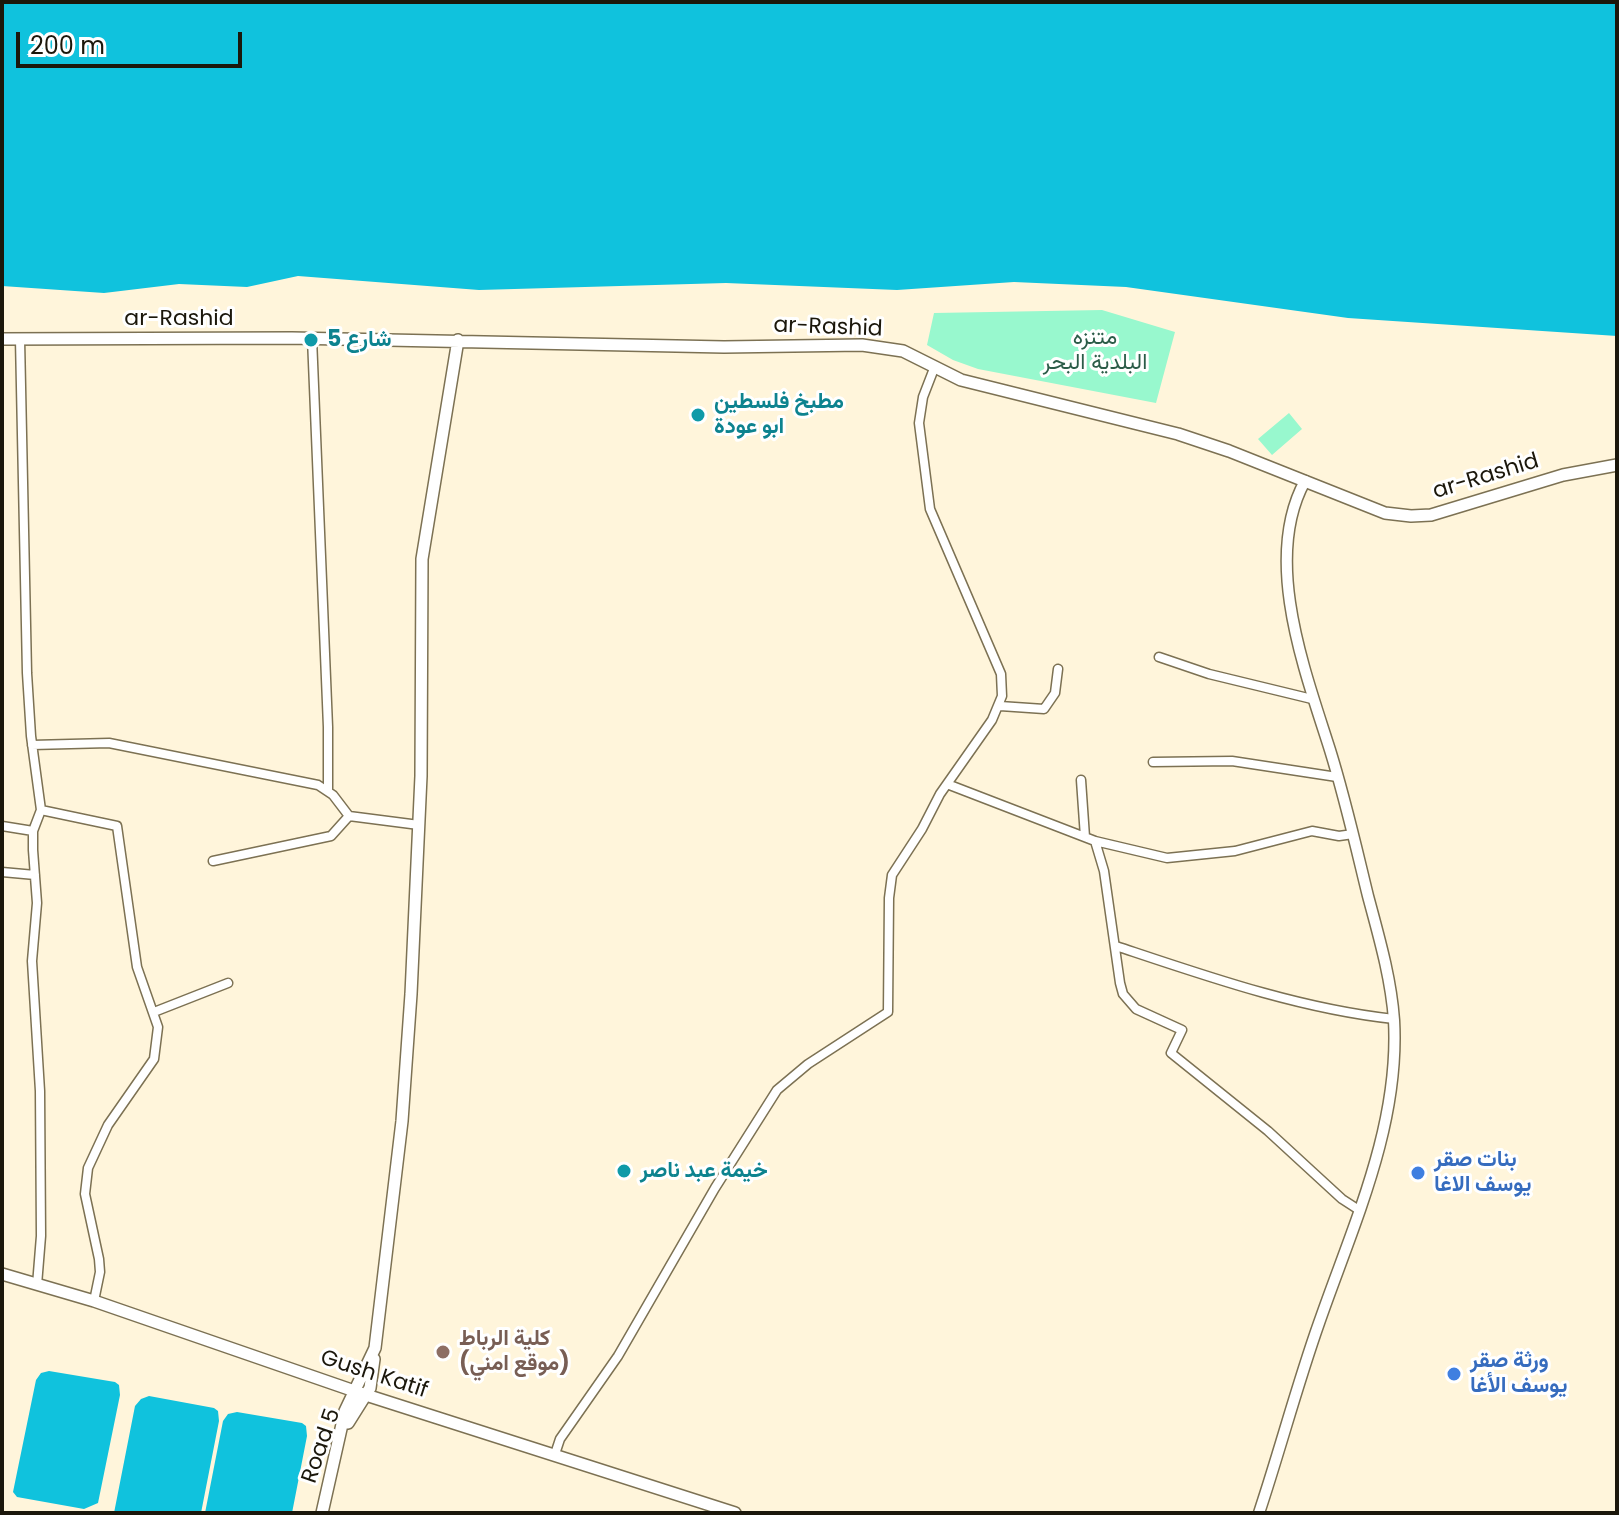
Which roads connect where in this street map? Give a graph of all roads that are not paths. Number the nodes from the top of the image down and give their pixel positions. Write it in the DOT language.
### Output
graph roads {
  1 [pos="312,338"];
  2 [pos="2,339"];
  3 [pos="20,339"];
  4 [pos="458,340"];
  5 [pos="935,366"];
  6 [pos="1617,465"];
  7 [pos="1305,481"];
  8 [pos="1159,657"];
  9 [pos="1058,669"];
  10 [pos="1312,699"];
  11 [pos="1000,706"];
  12 [pos="32,745"];
  13 [pos="1153,762"];
  14 [pos="1337,777"];
  15 [pos="1081,780"];
  16 [pos="947,784"];
  17 [pos="328,791"];
  18 [pos="41,810"];
  19 [pos="349,816"];
  20 [pos="419,825"];
  21 [pos="2,826"];
  22 [pos="33,831"];
  23 [pos="1353,834"];
  24 [pos="1085,837"];
  25 [pos="1095,841"];
  26 [pos="213,861"];
  27 [pos="2,872"];
  28 [pos="35,875"];
  29 [pos="1116,946"];
  30 [pos="228,983"];
  31 [pos="154,1012"];
  32 [pos="1394,1019"];
  33 [pos="1359,1210"];
  34 [pos="3,1276"];
  35 [pos="37,1285"];
  36 [pos="94,1301"];
  37 [pos="375,1348"];
  38 [pos="353,1390"];
  39 [pos="366,1395"];
  40 [pos="338,1450"];
  41 [pos="555,1454"];
  42 [pos="322,1513"];
  43 [pos="735,1513"];
  44 [pos="1259,1513"];
  1 -- 3 [label="main road, ar-Rashid"];
  1 -- 4 [label="main road, ar-Rashid"];
  1 -- 17 [label="street"];
  2 -- 3 [label="main road, ar-Rashid"];
  3 -- 12 [label="street"];
  4 -- 5 [label="main road, ar-Rashid"];
  4 -- 20 [label="main road, Road 5"];
  5 -- 7 [label="main road, ar-Rashid"];
  5 -- 11 [label="street"];
  6 -- 7 [label="main road, ar-Rashid"];
  7 -- 10 [label="street"];
  8 -- 10 [label="street"];
  9 -- 11 [label="street"];
  10 -- 14 [label="street"];
  11 -- 16 [label="street"];
  12 -- 17 [label="street"];
  12 -- 18 [label="street"];
  13 -- 14 [label="street"];
  14 -- 23 [label="street"];
  15 -- 24 [label="street"];
  16 -- 24 [label="street"];
  16 -- 41 [label="street"];
  17 -- 19 [label="street"];
  18 -- 22 [label="street"];
  18 -- 31 [label="street"];
  19 -- 20 [label="street"];
  19 -- 26 [label="street"];
  20 -- 37 [label="main road, Road 5"];
  21 -- 22 [label="street"];
  22 -- 28 [label="street"];
  23 -- 25 [label="street"];
  23 -- 32 [label="street"];
  24 -- 25 [label="street"];
  25 -- 29 [label="street"];
  27 -- 28 [label="street"];
  28 -- 35 [label="street"];
  29 -- 32 [label="street"];
  29 -- 33 [label="street"];
  30 -- 31 [label="street"];
  31 -- 36 [label="street"];
  32 -- 33 [label="street"];
  33 -- 44 [label="street"];
  34 -- 35 [label="main road, Gush Katif"];
  35 -- 36 [label="main road, Gush Katif"];
  36 -- 38 [label="main road, Gush Katif"];
  37 -- 38 [label="main road"];
  37 -- 39 [label="main road, Road 5"];
  38 -- 39 [label="main road, Gush Katif"];
  38 -- 40 [label="main road"];
  39 -- 40 [label="main road, Road 5"];
  39 -- 41 [label="main road, Gush Katif"];
  40 -- 42 [label="main road, Road 5"];
  41 -- 43 [label="main road, Gush Katif"];
}
